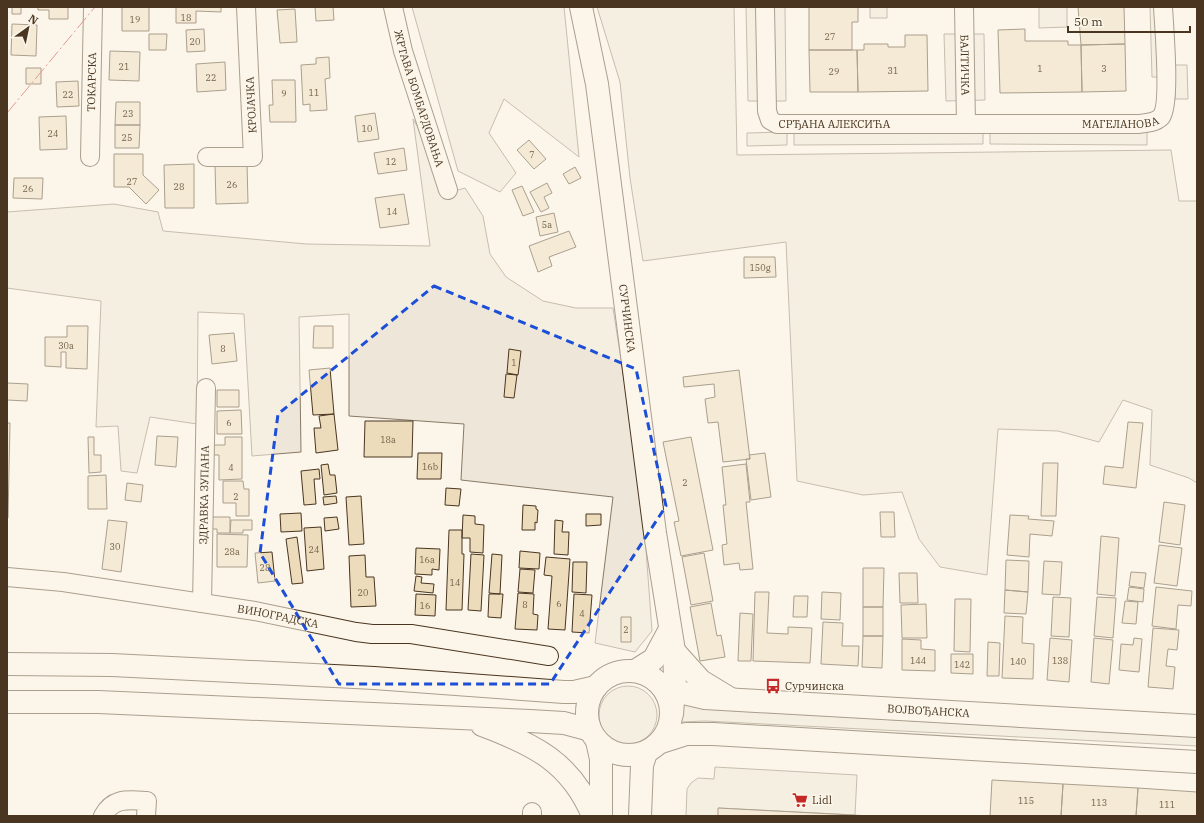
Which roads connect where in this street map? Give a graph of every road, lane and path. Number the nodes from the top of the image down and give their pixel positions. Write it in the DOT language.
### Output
graph roads {
  1 [pos="93,7"];
  2 [pos="246,7"];
  3 [pos="393,7"];
  4 [pos="581,7"];
  5 [pos="765,7"];
  6 [pos="964,7"];
  7 [pos="1164,7"];
  8 [pos="966,124"];
  9 [pos="90,157"];
  10 [pos="208,157"];
  11 [pos="448,190"];
  12 [pos="206,388"];
  13 [pos="7,577"];
  14 [pos="202,603"];
  15 [pos="672,641"];
  16 [pos="549,656"];
  17 [pos="7,664"];
  18 [pos="635,671"];
  19 [pos="596,686"];
  20 [pos="668,688"];
  21 [pos="734,700"];
  22 [pos="7,702"];
  23 [pos="466,719"];
  24 [pos="1197,726"];
  25 [pos="594,736"];
  26 [pos="653,747"];
  27 [pos="1197,762"];
  28 [pos="103,816"];
  29 [pos="146,816"];
  30 [pos="593,816"];
  31 [pos="601,816"];
  32 [pos="640,816"];
  1 -- 9 [label="street, ТОКАРСКА"];
  2 -- 10 [label="street, КРОЈАЧКА"];
  3 -- 11 [label="street, ЖРТАВА БОМБАРДОВАЊА"];
  4 -- 15 [label="main road, СУРЧИНСКА"];
  5 -- 8 [label="street, СРЂАНА АЛЕКСИЋА"];
  6 -- 8 [label="street, БАЛТИЧКА"];
  7 -- 8 [label="street, МАГЕЛАНОВА"];
  12 -- 14 [label="street, ЗДРАВКА ЗУПАНА"];
  13 -- 14 [label="street, ВИНОГРАДСКА"];
  14 -- 16 [label="street, ВИНОГРАДСКА"];
  15 -- 18 [label="main road"];
  15 -- 20 [label="main road, СУРЧИНСКА"];
  15 -- 21 [label="main road"];
  17 -- 19 [label="main road"];
  18 -- 19 [label="main road"];
  18 -- 20 [label="main road"];
  19 -- 25 [label="main road"];
  20 -- 21 [label="main road, ВОЈВОЂАНСКА"];
  20 -- 26 [label="main road, СУРЧИНСКА"];
  21 -- 24 [label="main road, ВОЈВОЂАНСКА"];
  22 -- 23 [label="main road"];
  23 -- 25 [label="main road"];
  23 -- 30 [label="main road"];
  25 -- 26 [label="main road"];
  25 -- 31 [label="main road"];
  26 -- 27 [label="main road"];
  26 -- 32 [label="main road"];
  28 -- 29 [label="street"];
}
